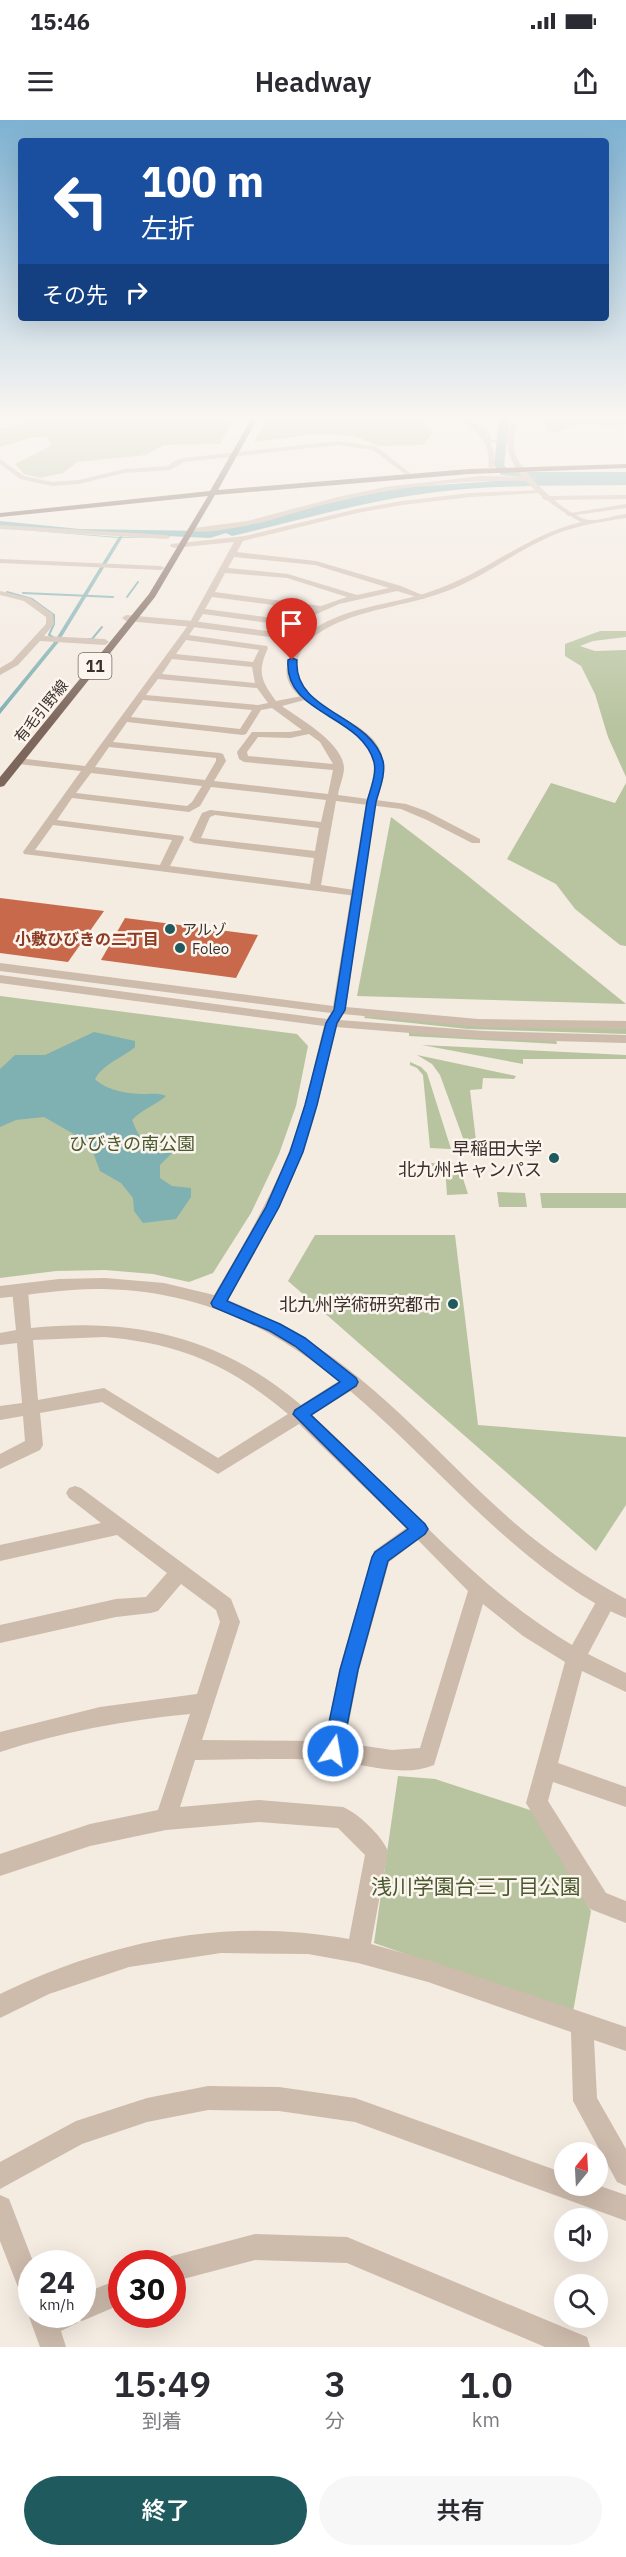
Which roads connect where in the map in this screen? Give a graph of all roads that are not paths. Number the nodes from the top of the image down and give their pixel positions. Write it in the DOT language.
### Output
graph roads {
  1 [pos="193,518"];
  2 [pos="196,518"];
  3 [pos="267,518"];
  4 [pos="335,518"];
  5 [pos="578,518"];
  6 [pos="613,518"];
  7 [pos="587,522"];
  8 [pos="0,527"];
  9 [pos="188,530"];
  10 [pos="167,537"];
  11 [pos="238,541"];
  12 [pos="179,545"];
  13 [pos="232,554"];
  14 [pos="0,561"];
  15 [pos="162,568"];
  16 [pos="223,570"];
  17 [pos="398,588"];
  18 [pos="0,593"];
  19 [pos="209,594"];
  20 [pos="355,597"];
  21 [pos="423,597"];
  22 [pos="319,608"];
  23 [pos="200,610"];
  24 [pos="130,618"];
  25 [pos="193,624"];
  26 [pos="183,637"];
  27 [pos="38,638"];
  28 [pos="305,639"];
  29 [pos="105,642"];
  30 [pos="170,656"];
  31 [pos="256,665"];
  32 [pos="0,672"];
  33 [pos="156,676"];
  34 [pos="260,686"];
  35 [pos="140,697"];
  36 [pos="307,698"];
  37 [pos="274,705"];
  38 [pos="258,708"];
  39 [pos="124,719"];
  40 [pos="311,731"];
  41 [pos="107,744"];
  42 [pos="18,761"];
  43 [pos="339,768"];
  44 [pos="88,770"];
  45 [pos="1,776"];
  46 [pos="206,783"];
  47 [pos="70,795"];
  48 [pos="331,798"];
  49 [pos="371,802"];
  50 [pos="50,822"];
  51 [pos="325,826"];
  52 [pos="476,841"];
  53 [pos="320,855"];
  54 [pos="163,868"];
  55 [pos="315,887"];
  56 [pos="357,892"];
  57 [pos="0,966"];
  58 [pos="0,979"];
  59 [pos="339,1010"];
  60 [pos="331,1023"];
  61 [pos="626,1025"];
  62 [pos="626,1039"];
  63 [pos="20,1290"];
  64 [pos="0,1292"];
  65 [pos="218,1303"];
  66 [pos="25,1334"];
  67 [pos="0,1339"];
  68 [pos="351,1382"];
  69 [pos="32,1407"];
  70 [pos="0,1413"];
  71 [pos="300,1414"];
  72 [pos="0,1462"];
  73 [pos="75,1493"];
  74 [pos="117,1527"];
  75 [pos="419,1529"];
  76 [pos="0,1553"];
  77 [pos="180,1572"];
  78 [pos="477,1588"];
  79 [pos="608,1599"];
  80 [pos="626,1608"];
  81 [pos="0,1634"];
  82 [pos="574,1659"];
  83 [pos="626,1683"];
  84 [pos="202,1703"];
  85 [pos="0,1742"];
  86 [pos="190,1750"];
  87 [pos="333,1751"];
  88 [pos="546,1769"];
  89 [pos="626,1797"];
  90 [pos="166,1819"];
  91 [pos="0,1865"];
  92 [pos="626,1912"];
  93 [pos="358,1952"];
  94 [pos="0,2006"];
  95 [pos="582,2024"];
  96 [pos="626,2038"];
  97 [pos="626,2173"];
  98 [pos="0,2176"];
  99 [pos="0,2208"];
  100 [pos="626,2208"];
  101 [pos="18,2255"];
  102 [pos="186,2265"];
  103 [pos="577,2347"];
  1 -- 9 [label="main road, 有毛引野線 / 11"];
  2 -- 9 [label="main road, 有毛引野線 / 11"];
  3 -- 9 [label="street"];
  4 -- 11 [label="street"];
  5 -- 7 [label="street"];
  6 -- 7 [label="street"];
  7 -- 21 [label="street"];
  8 -- 10 [label="street"];
  9 -- 12 [label="main road, 有毛引野線 / 11"];
  11 -- 12 [label="street"];
  11 -- 13 [label="street"];
  12 -- 15 [label="main road, 有毛引野線 / 11"];
  12 -- 24 [label="main road, 有毛引野線 / 11"];
  13 -- 16 [label="street"];
  13 -- 17 [label="street"];
  14 -- 15 [label="street"];
  15 -- 24 [label="main road, 有毛引野線 / 11"];
  16 -- 19 [label="street"];
  16 -- 20 [label="street"];
  17 -- 20 [label="street"];
  17 -- 21 [label="street"];
  18 -- 27 [label="street"];
  19 -- 22 [label="street"];
  19 -- 23 [label="street"];
  20 -- 22 [label="street"];
  21 -- 28 [label="street"];
  22 -- 23 [label="street"];
  23 -- 25 [label="street"];
  24 -- 25 [label="street"];
  24 -- 29 [label="main road, 有毛引野線 / 11"];
  24 -- 42 [label="main road, 有毛引野線 / 11"];
  25 -- 26 [label="street"];
  25 -- 28 [label="street"];
  26 -- 30 [label="street"];
  26 -- 31 [label="street"];
  27 -- 29 [label="street"];
  27 -- 32 [label="street"];
  28 -- 36 [label="street"];
  29 -- 45 [label="main road, 有毛引野線 / 11"];
  30 -- 31 [label="street"];
  30 -- 33 [label="street"];
  31 -- 34 [label="street"];
  33 -- 34 [label="street"];
  33 -- 35 [label="street"];
  34 -- 37 [label="street"];
  35 -- 38 [label="street"];
  35 -- 39 [label="street"];
  36 -- 37 [label="street"];
  36 -- 49 [label="street"];
  37 -- 38 [label="street"];
  37 -- 40 [label="street"];
  38 -- 39 [label="street"];
  39 -- 41 [label="street"];
  40 -- 43 [label="street"];
  40 -- 43 [label="street"];
  41 -- 44 [label="street"];
  41 -- 46 [label="street"];
  42 -- 44 [label="street"];
  42 -- 45 [label="main road, 有毛引野線 / 11"];
  43 -- 48 [label="street"];
  44 -- 46 [label="street"];
  44 -- 47 [label="street"];
  46 -- 47 [label="street"];
  46 -- 48 [label="street"];
  47 -- 50 [label="street"];
  48 -- 49 [label="street"];
  48 -- 51 [label="street"];
  49 -- 52 [label="street"];
  49 -- 56 [label="street"];
  50 -- 54 [label="street"];
  50 -- 54 [label="street"];
  51 -- 53 [label="street"];
  51 -- 53 [label="street"];
  53 -- 55 [label="street"];
  54 -- 55 [label="street"];
  55 -- 56 [label="street"];
  56 -- 59 [label="street"];
  57 -- 59 [label="street"];
  58 -- 60 [label="street"];
  59 -- 60 [label="street"];
  59 -- 61 [label="street"];
  60 -- 62 [label="street"];
  60 -- 65 [label="street"];
  63 -- 64 [label="street"];
  63 -- 65 [label="street"];
  63 -- 66 [label="street"];
  65 -- 68 [label="street"];
  66 -- 67 [label="street"];
  66 -- 69 [label="street"];
  66 -- 71 [label="street"];
  68 -- 71 [label="street"];
  68 -- 79 [label="street"];
  69 -- 70 [label="street"];
  69 -- 71 [label="street"];
  69 -- 72 [label="street"];
  71 -- 75 [label="street"];
  73 -- 74 [label="street"];
  74 -- 76 [label="street"];
  74 -- 77 [label="street"];
  75 -- 78 [label="street"];
  75 -- 87 [label="street"];
  77 -- 81 [label="street"];
  77 -- 84 [label="street"];
  78 -- 82 [label="street"];
  78 -- 87 [label="street"];
  79 -- 80 [label="street"];
  79 -- 82 [label="street"];
  82 -- 83 [label="street"];
  82 -- 88 [label="street"];
  84 -- 85 [label="street"];
  84 -- 86 [label="street"];
  86 -- 87 [label="street"];
  86 -- 90 [label="street"];
  88 -- 89 [label="street"];
  88 -- 92 [label="street"];
  90 -- 91 [label="street"];
  90 -- 93 [label="street"];
  93 -- 94 [label="street"];
  93 -- 95 [label="street"];
  95 -- 96 [label="street"];
  95 -- 97 [label="street"];
  98 -- 100 [label="street"];
  99 -- 101 [label="street"];
  102 -- 103 [label="street"];
}
